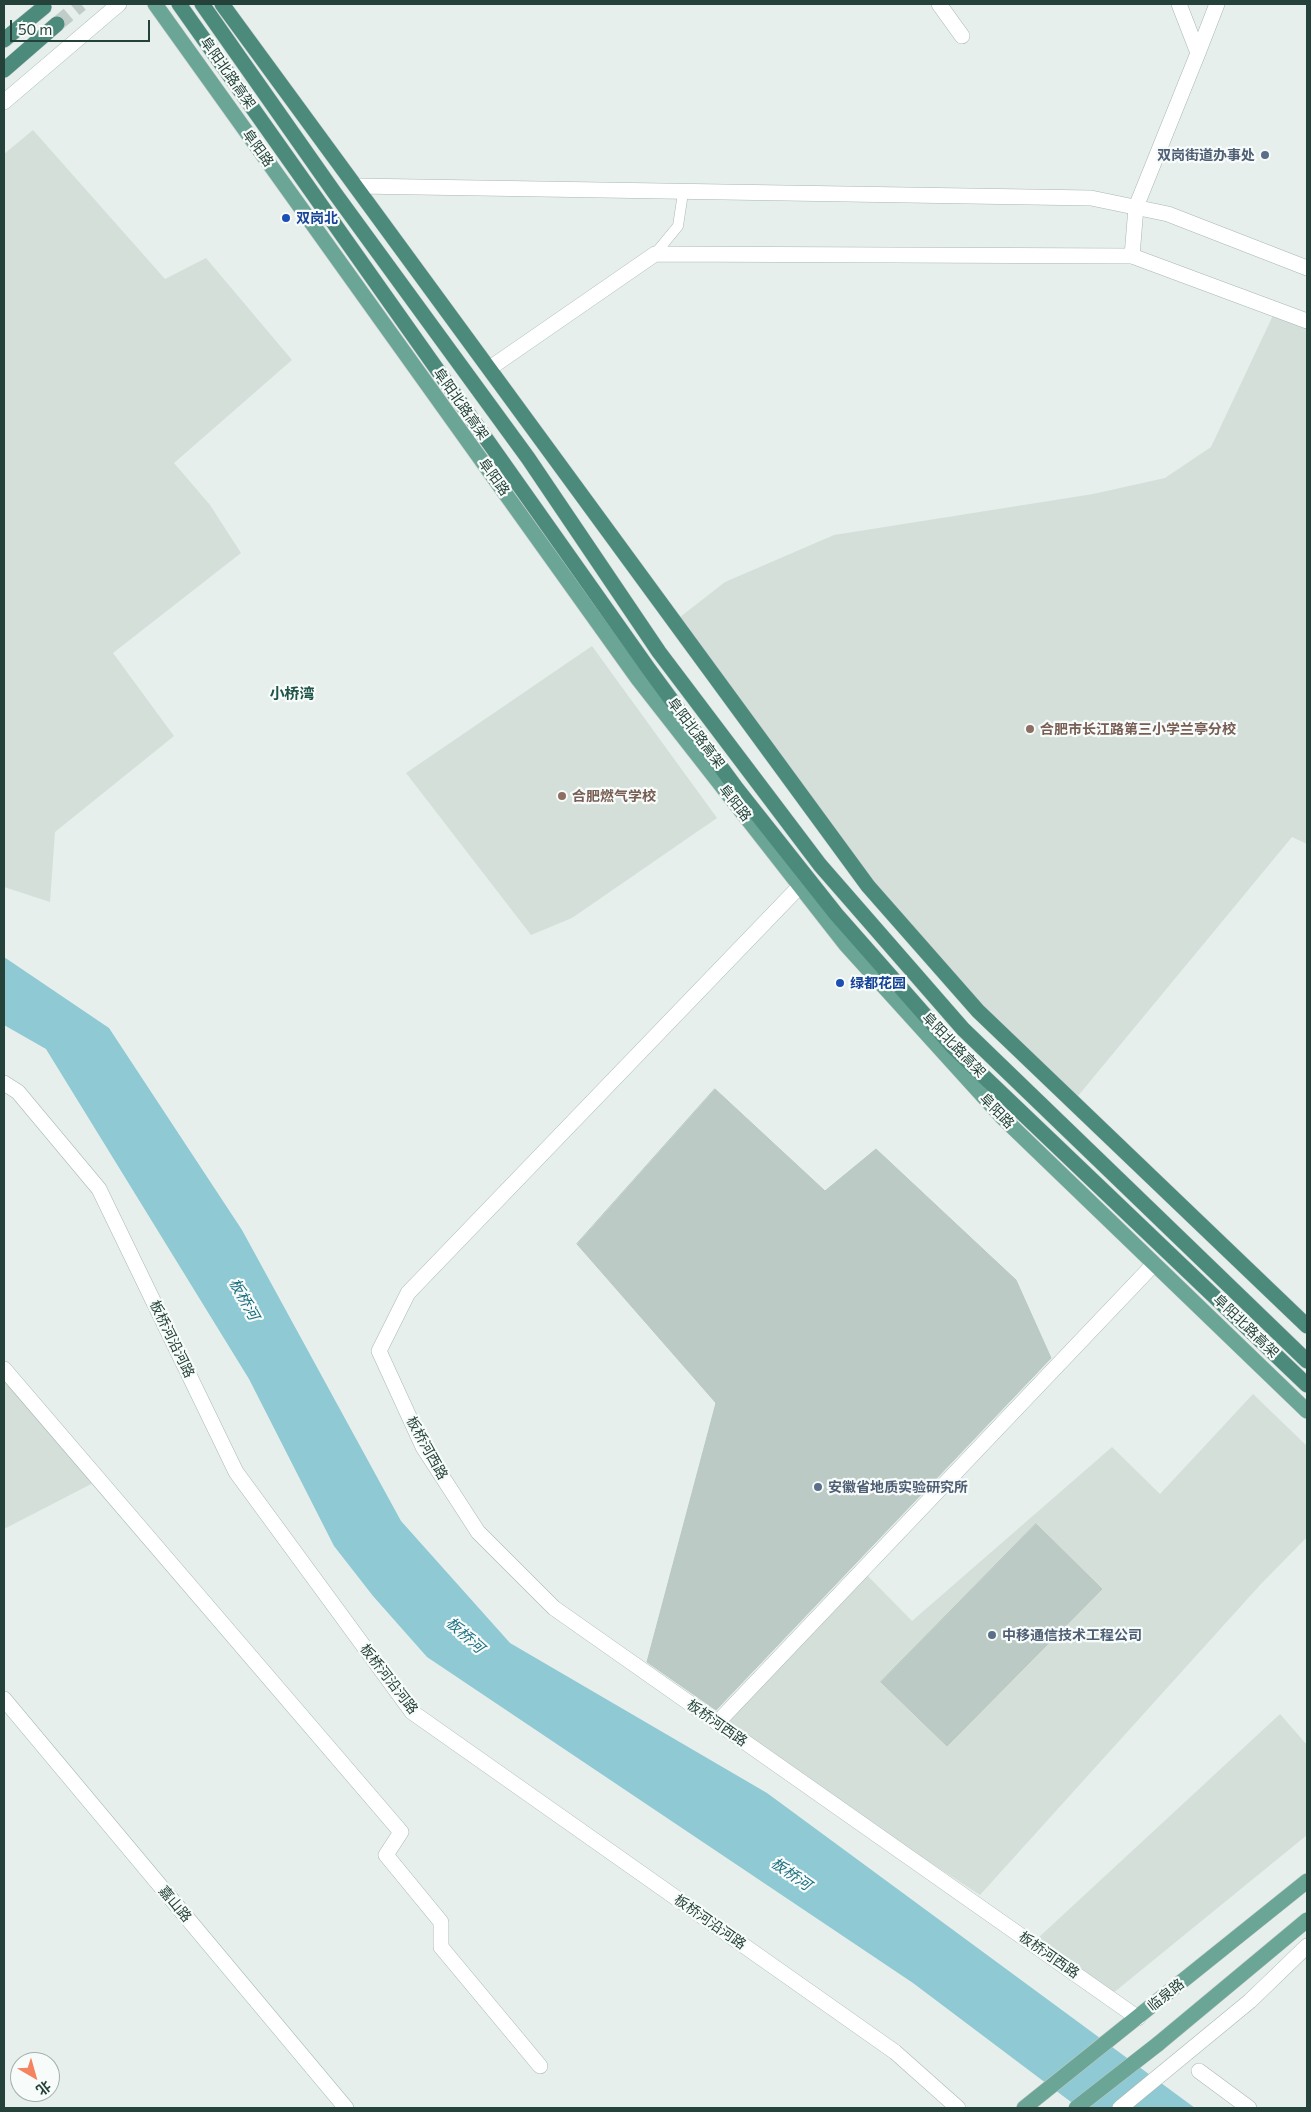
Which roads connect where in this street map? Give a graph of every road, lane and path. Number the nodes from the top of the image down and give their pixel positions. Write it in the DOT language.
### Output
graph roads {
  1 [pos="119,4"];
  2 [pos="156,4"];
  3 [pos="179,4"];
  4 [pos="202,4"];
  5 [pos="222,4"];
  6 [pos="939,4"];
  7 [pos="1179,4"];
  8 [pos="1217,4"];
  9 [pos="44,7"];
  10 [pos="57,24"];
  11 [pos="962,36"];
  12 [pos="4,40"];
  13 [pos="1198,53"];
  14 [pos="4,70"];
  15 [pos="4,102"];
  16 [pos="357,186"];
  17 [pos="683,193"];
  18 [pos="1136,207"];
  19 [pos="655,254"];
  20 [pos="1132,256"];
  21 [pos="1307,268"];
  22 [pos="1307,321"];
  23 [pos="490,368"];
  24 [pos="800,886"];
  25 [pos="4,1083"];
  26 [pos="1154,1264"];
  27 [pos="1307,1326"];
  28 [pos="1307,1361"];
  29 [pos="4,1369"];
  30 [pos="1307,1385"];
  31 [pos="1307,1412"];
  32 [pos="4,1699"];
  33 [pos="717,1723"];
  34 [pos="1307,1881"];
  35 [pos="1307,1920"];
  36 [pos="1307,1946"];
  37 [pos="1138,2018"];
  38 [pos="540,2066"];
  39 [pos="1199,2071"];
  40 [pos="346,2108"];
  41 [pos="958,2108"];
  42 [pos="1024,2108"];
  43 [pos="1076,2108"];
  44 [pos="1120,2108"];
  45 [pos="1249,2108"];
  1 -- 15 [label="street"];
  2 -- 24 [label="main road, 阜阳路"];
  3 -- 30 [label="highway, 阜阳北路高架"];
  4 -- 28 [label="highway, 阜阳北路高架"];
  5 -- 16 [label="highway"];
  6 -- 11 [label="street"];
  7 -- 13 [label="street"];
  8 -- 13 [label="street"];
  9 -- 12 [label="highway"];
  10 -- 14 [label="highway"];
  13 -- 18 [label="street"];
  16 -- 17 [label="street"];
  16 -- 23 [label="highway"];
  17 -- 18 [label="street"];
  17 -- 19 [label="lane"];
  18 -- 20 [label="street"];
  18 -- 21 [label="street"];
  19 -- 20 [label="street"];
  19 -- 23 [label="street"];
  20 -- 22 [label="street"];
  23 -- 27 [label="highway"];
  24 -- 26 [label="main road, 阜阳路"];
  24 -- 33 [label="street, 板桥河西路"];
  25 -- 41 [label="street, 板桥河沿河路"];
  26 -- 31 [label="main road, 阜阳路"];
  26 -- 33 [label="street"];
  29 -- 38 [label="street"];
  32 -- 40 [label="street, 嘉山路"];
  33 -- 37 [label="street, 板桥河西路"];
  34 -- 37 [label="main road, 临泉路"];
  35 -- 43 [label="main road, bridge"];
  36 -- 44 [label="street"];
  37 -- 42 [label="main road, 临泉路"];
  39 -- 45 [label="street"];
}
